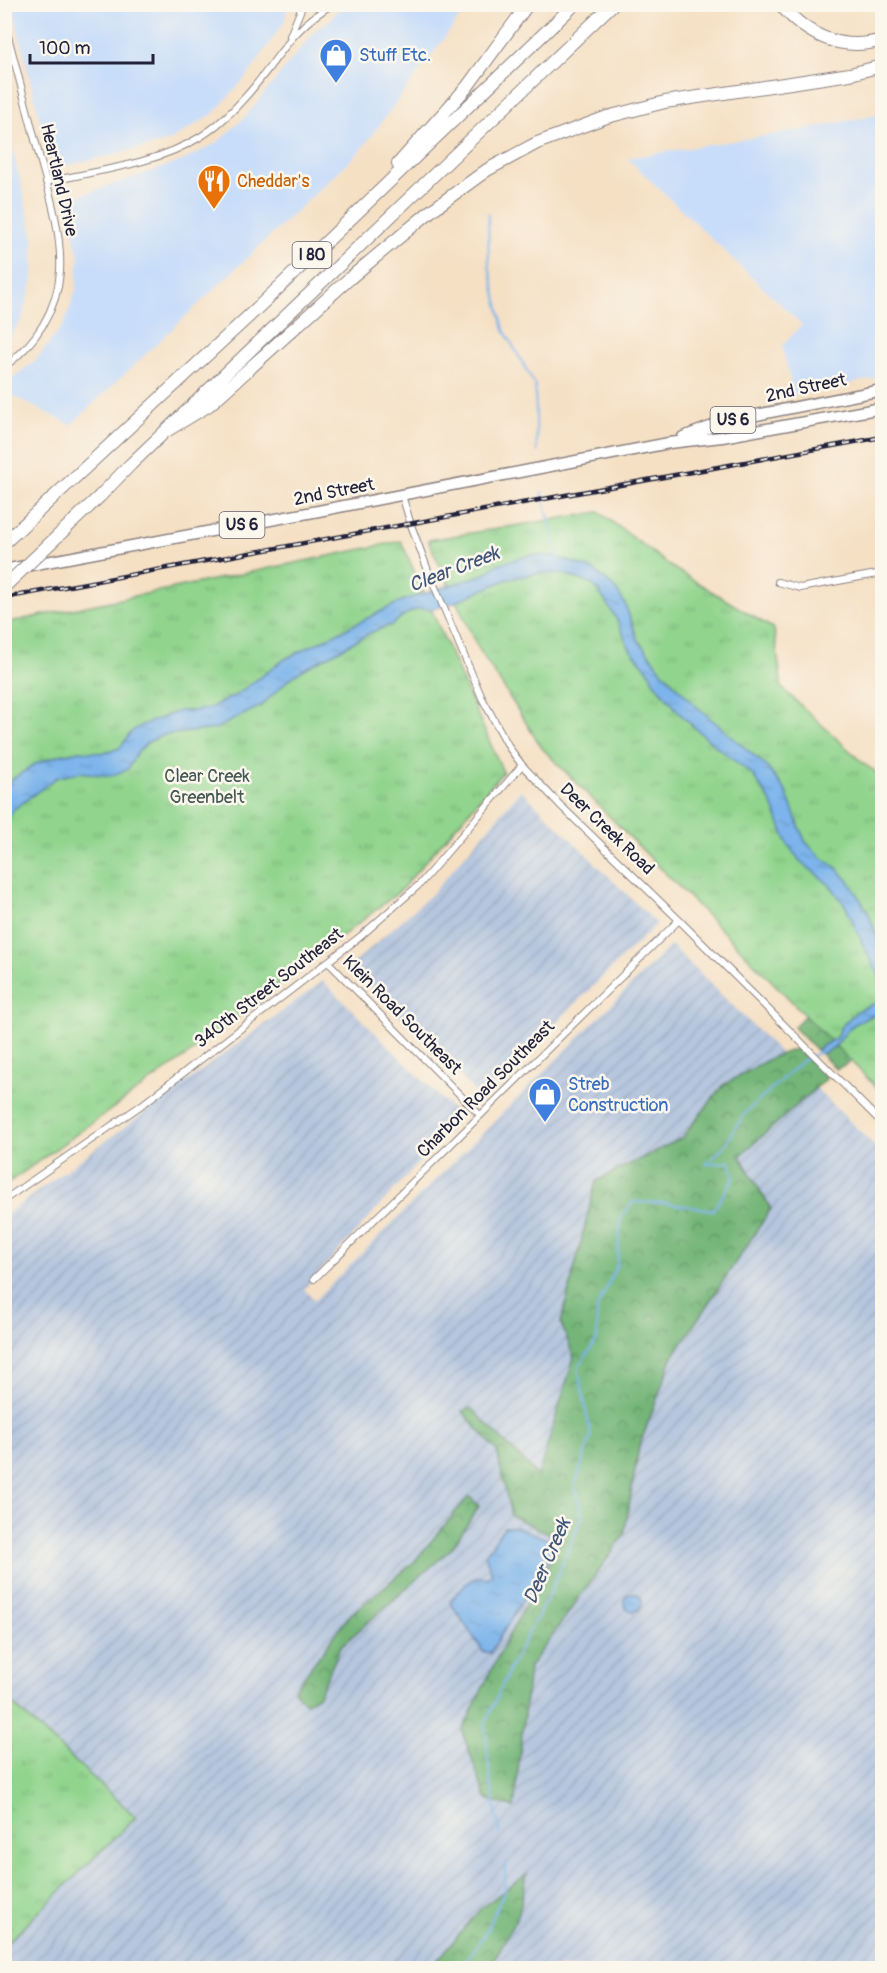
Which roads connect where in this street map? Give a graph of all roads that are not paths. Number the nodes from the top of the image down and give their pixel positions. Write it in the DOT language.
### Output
graph roads {
  1 [pos="303,4"];
  2 [pos="310,4"];
  3 [pos="333,4"];
  4 [pos="528,4"];
  5 [pos="575,4"];
  6 [pos="613,4"];
  7 [pos="780,4"];
  8 [pos="4,21"];
  9 [pos="289,39"];
  10 [pos="882,40"];
  11 [pos="882,66"];
  12 [pos="46,182"];
  13 [pos="328,241"];
  14 [pos="4,367"];
  15 [pos="882,390"];
  16 [pos="882,408"];
  17 [pos="166,430"];
  18 [pos="669,443"];
  19 [pos="402,495"];
  20 [pos="4,543"];
  21 [pos="4,570"];
  22 [pos="882,573"];
  23 [pos="778,582"];
  24 [pos="4,587"];
  25 [pos="522,765"];
  26 [pos="679,920"];
  27 [pos="328,962"];
  28 [pos="480,1116"];
  29 [pos="882,1123"];
  30 [pos="4,1200"];
  31 [pos="314,1279"];
  1 -- 9 [label="street"];
  2 -- 3 [label="street"];
  3 -- 9 [label="street"];
  4 -- 13 [label="highway"];
  5 -- 13 [label="highway, I 80"];
  6 -- 17 [label="highway, I 80"];
  7 -- 10 [label="highway"];
  8 -- 12 [label="street, Heartland Drive"];
  9 -- 12 [label="street"];
  11 -- 17 [label="highway"];
  12 -- 14 [label="street, Heartland Drive"];
  13 -- 20 [label="highway, I 80"];
  15 -- 18 [label="main road, 2nd Street / US 6"];
  16 -- 18 [label="main road, 2nd Street / US 6"];
  17 -- 24 [label="highway, I 80, bridge"];
  18 -- 19 [label="main road, 2nd Street / US 6"];
  19 -- 21 [label="main road, 2nd Street / US 6"];
  19 -- 25 [label="street, Deer Creek Road"];
  22 -- 23 [label="street"];
  25 -- 26 [label="street, Deer Creek Road"];
  25 -- 27 [label="street, 340th Street Southeast"];
  26 -- 28 [label="street, Charbon Road Southeast"];
  26 -- 29 [label="street, Deer Creek Road"];
  27 -- 28 [label="street, Klein Road Southeast"];
  27 -- 30 [label="street, 340th Street Southeast"];
  28 -- 31 [label="street, Charbon Road Southeast"];
}
